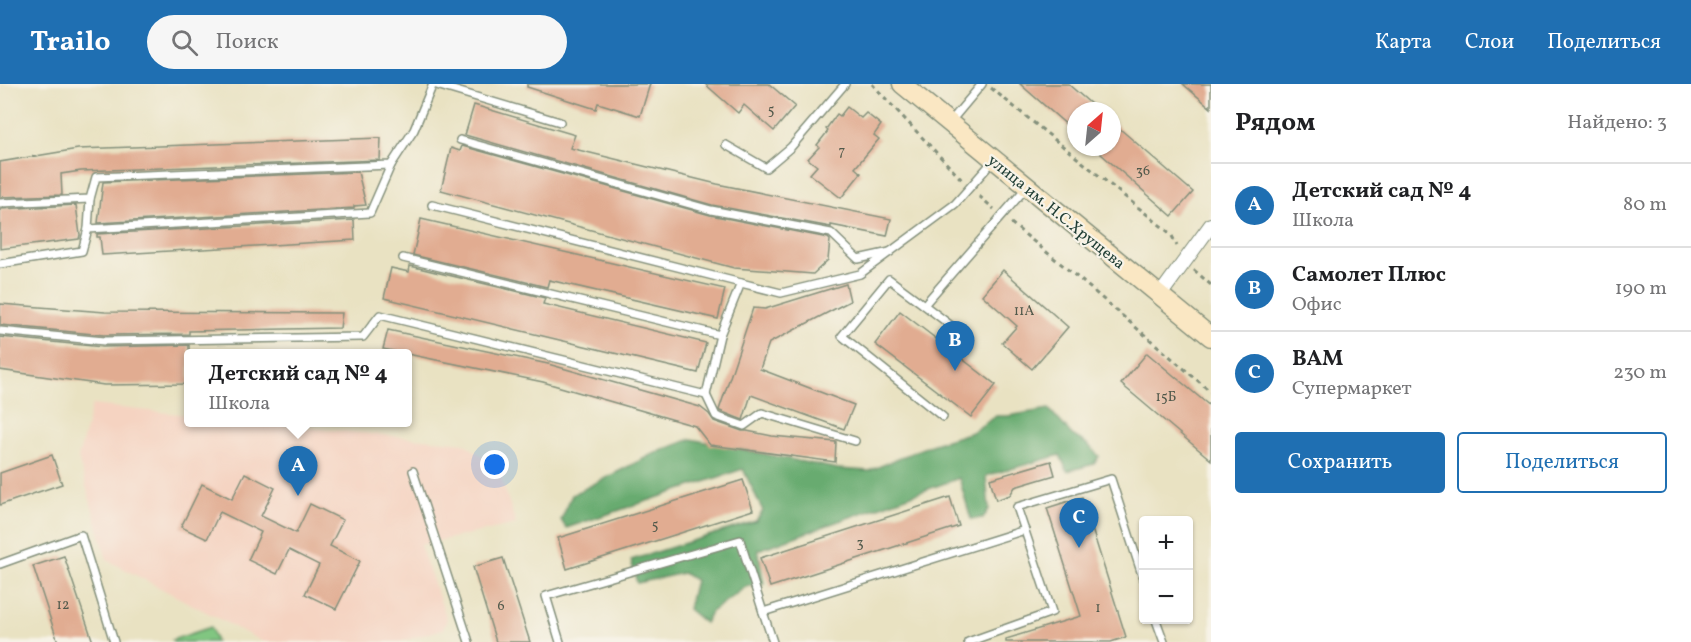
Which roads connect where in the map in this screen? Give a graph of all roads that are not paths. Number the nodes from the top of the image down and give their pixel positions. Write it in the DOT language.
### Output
graph roads {
  1 [pos="845,84"];
  2 [pos="902,84"];
  3 [pos="984,84"];
  4 [pos="560,122"];
  5 [pos="950,123"];
  6 [pos="460,140"];
  7 [pos="726,145"];
  8 [pos="994,160"];
  9 [pos="391,165"];
  10 [pos="1028,186"];
  11 [pos="90,199"];
  12 [pos="0,203"];
  13 [pos="432,205"];
  14 [pos="1211,225"];
  15 [pos="88,229"];
  16 [pos="890,252"];
  17 [pos="403,258"];
  18 [pos="0,264"];
  19 [pos="741,283"];
  20 [pos="1160,295"];
  21 [pos="924,305"];
  22 [pos="0,331"];
  23 [pos="720,335"];
  24 [pos="966,337"];
  25 [pos="1211,337"];
  26 [pos="706,395"];
  27 [pos="943,417"];
  28 [pos="855,441"];
  29 [pos="413,471"];
  30 [pos="1025,530"];
  31 [pos="0,564"];
  32 [pos="1140,570"];
  33 [pos="763,612"];
  34 [pos="1157,624"];
  35 [pos="114,642"];
  36 [pos="469,642"];
  37 [pos="560,642"];
  38 [pos="773,642"];
  39 [pos="968,642"];
  40 [pos="1164,642"];
  1 -- 7 [label="lane"];
  2 -- 5 [label="main road, улица им. Н.С.Хрущева"];
  3 -- 5 [label="lane"];
  4 -- 9 [label="lane"];
  5 -- 8 [label="main road, улица им. Н.С.Хрущева"];
  6 -- 16 [label="lane"];
  8 -- 10 [label="main road, улица им. Н.С.Хрущева"];
  8 -- 16 [label="lane"];
  9 -- 11 [label="lane"];
  9 -- 15 [label="lane"];
  10 -- 20 [label="main road, улица им. Н.С.Хрущева"];
  10 -- 21 [label="lane"];
  11 -- 12 [label="lane"];
  11 -- 15 [label="lane"];
  13 -- 19 [label="lane"];
  14 -- 20 [label="street"];
  15 -- 18 [label="lane"];
  16 -- 19 [label="lane"];
  17 -- 23 [label="lane"];
  19 -- 23 [label="lane"];
  20 -- 25 [label="main road, улица им. Н.С.Хрущева"];
  21 -- 24 [label="lane"];
  21 -- 27 [label="lane"];
  22 -- 26 [label="lane"];
  23 -- 26 [label="lane"];
  26 -- 28 [label="lane"];
  29 -- 36 [label="lane"];
  30 -- 32 [label="lane"];
  30 -- 33 [label="lane"];
  30 -- 39 [label="lane"];
  31 -- 35 [label="lane"];
  33 -- 37 [label="lane"];
  33 -- 38 [label="lane"];
  34 -- 40 [label="lane"];
}
